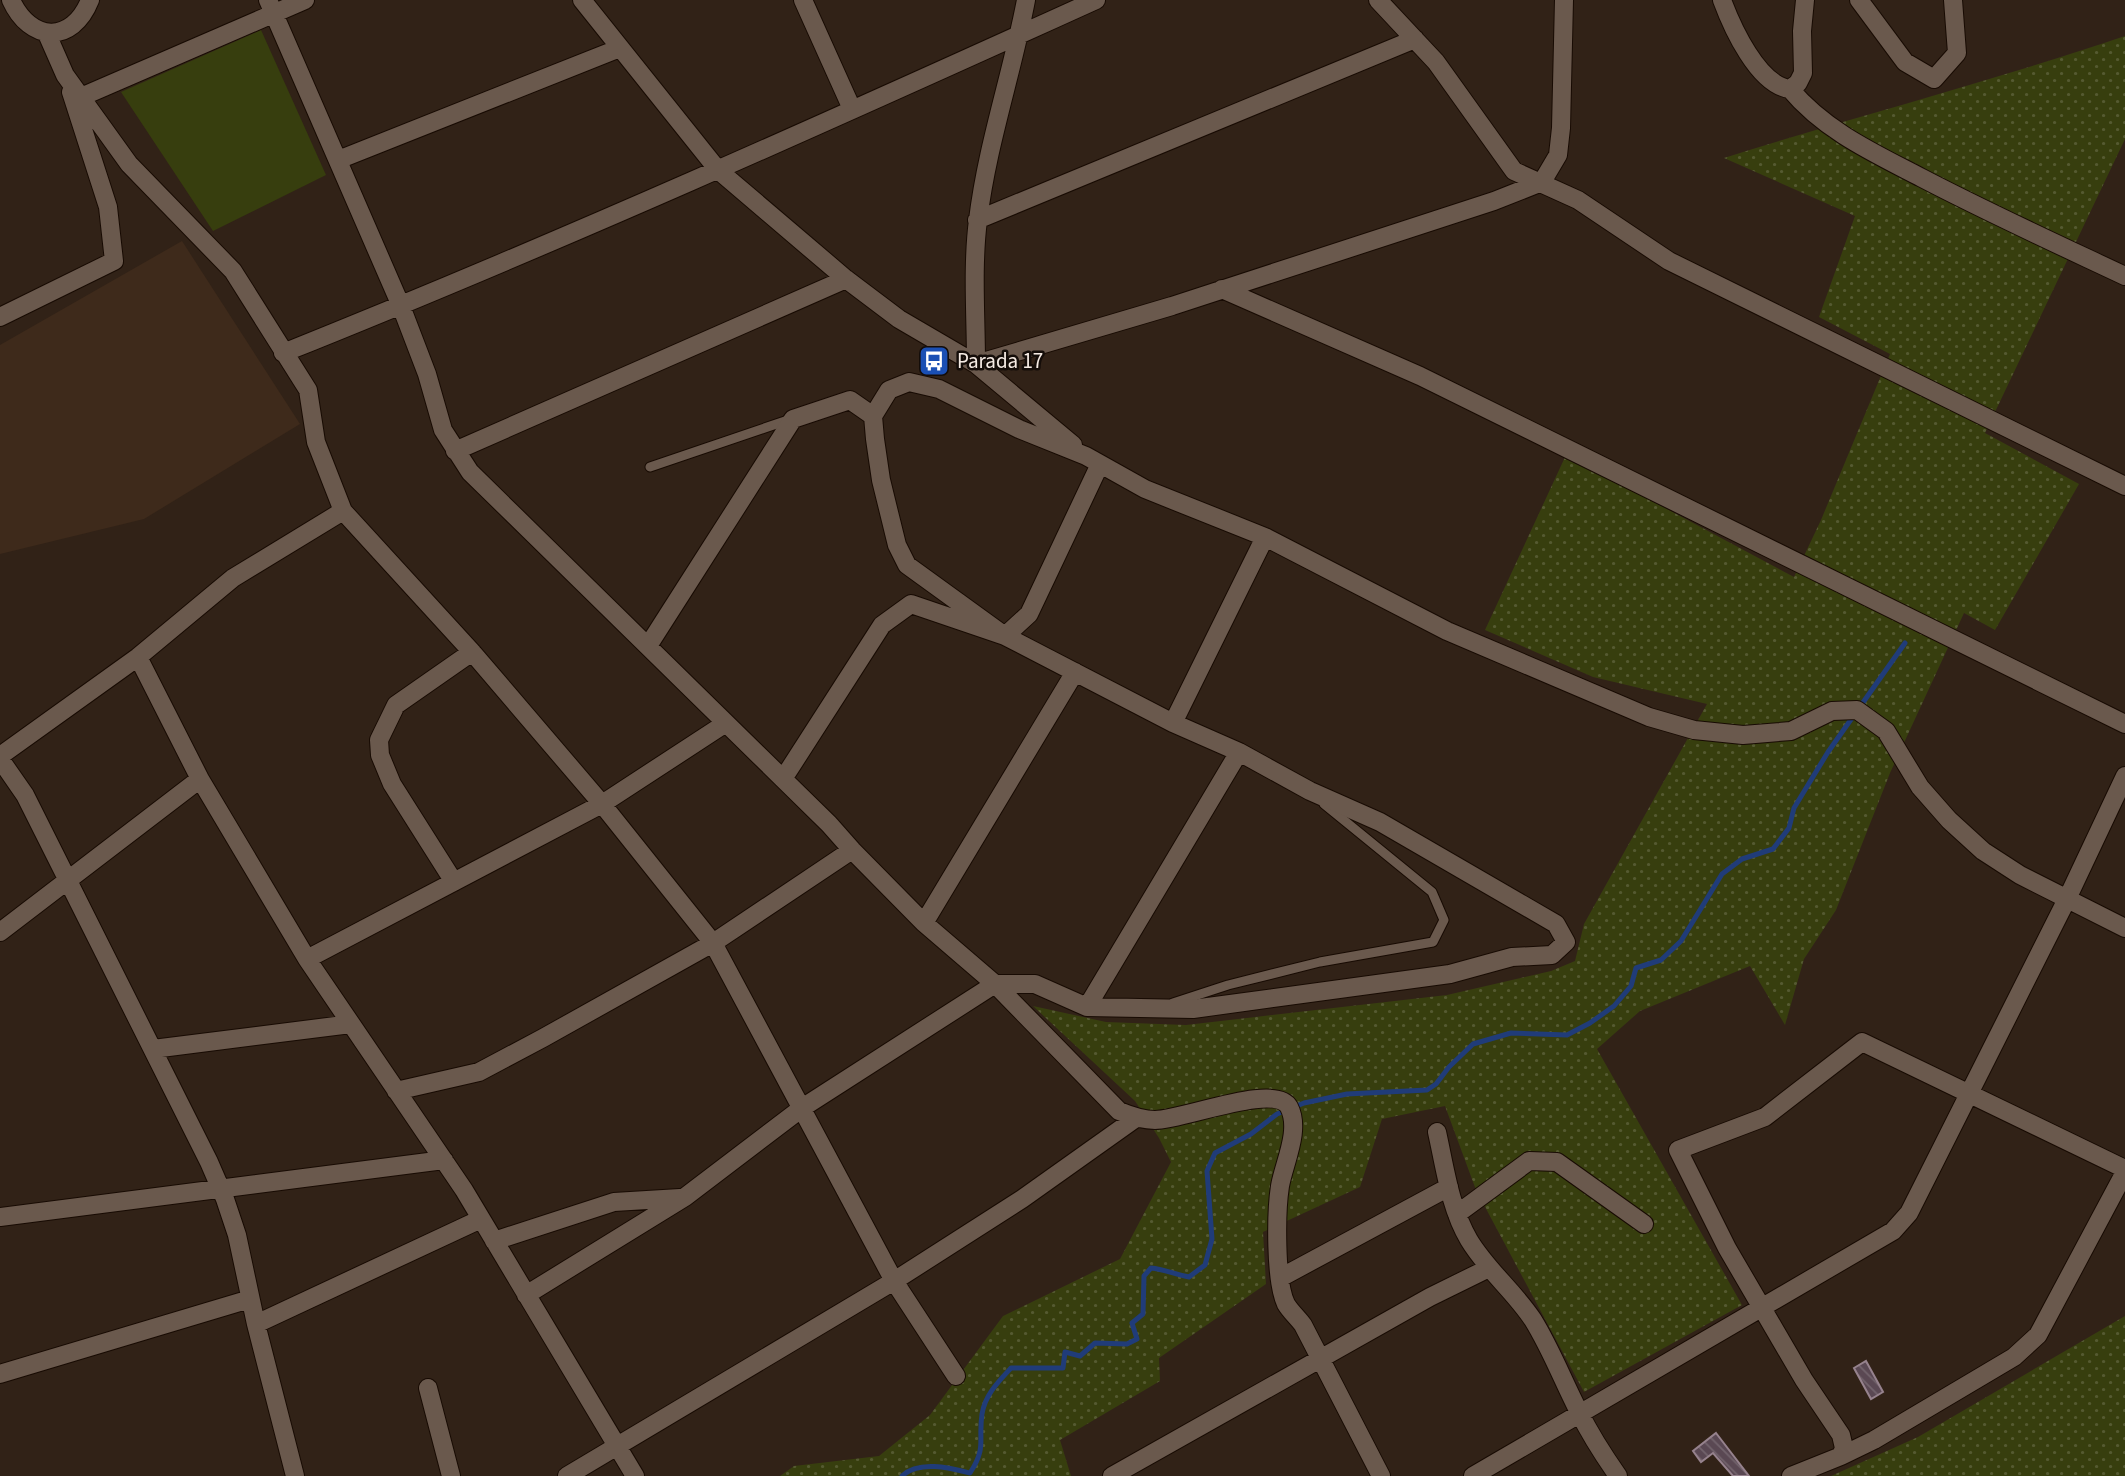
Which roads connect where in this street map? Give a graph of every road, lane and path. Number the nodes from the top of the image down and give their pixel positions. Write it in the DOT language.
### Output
graph roads {
  1 [pos="11,0"];
  2 [pos="90,0"];
  3 [pos="305,0"];
  4 [pos="582,0"];
  5 [pos="803,0"];
  6 [pos="1026,0"];
  7 [pos="1096,0"];
  8 [pos="1378,0"];
  9 [pos="1564,0"];
  10 [pos="1722,0"];
  11 [pos="1805,0"];
  12 [pos="1859,0"];
  13 [pos="1953,0"];
  14 [pos="271,7"];
  15 [pos="47,34"];
  16 [pos="1019,35"];
  17 [pos="1415,39"];
  18 [pos="620,48"];
  19 [pos="65,75"];
  20 [pos="1790,89"];
  21 [pos="81,97"];
  22 [pos="852,109"];
  23 [pos="338,160"];
  24 [pos="718,170"];
  25 [pos="1542,182"];
  26 [pos="977,220"];
  27 [pos="2125,276"];
  28 [pos="846,279"];
  29 [pos="1222,289"];
  30 [pos="401,306"];
  31 [pos="0,317"];
  32 [pos="284,353"];
  33 [pos="976,364"];
  34 [pos="873,416"];
  35 [pos="793,419"];
  36 [pos="455,451"];
  37 [pos="1093,460"];
  38 [pos="650,467"];
  39 [pos="2125,486"];
  40 [pos="343,510"];
  41 [pos="1265,537"];
  42 [pos="1005,636"];
  43 [pos="648,646"];
  44 [pos="472,652"];
  45 [pos="138,657"];
  46 [pos="1075,673"];
  47 [pos="726,723"];
  48 [pos="1173,723"];
  49 [pos="2125,724"];
  50 [pos="1239,752"];
  51 [pos="0,757"];
  52 [pos="2125,776"];
  53 [pos="200,779"];
  54 [pos="783,779"];
  55 [pos="1310,791"];
  56 [pos="602,804"];
  57 [pos="852,850"];
  58 [pos="69,881"];
  59 [pos="454,881"];
  60 [pos="2067,899"];
  61 [pos="924,923"];
  62 [pos="2125,928"];
  63 [pos="0,932"];
  64 [pos="713,943"];
  65 [pos="307,959"];
  66 [pos="995,984"];
  67 [pos="1087,1007"];
  68 [pos="1159,1008"];
  69 [pos="351,1024"];
  70 [pos="153,1049"];
  71 [pos="396,1091"];
  72 [pos="1969,1094"];
  73 [pos="802,1108"];
  74 [pos="1136,1118"];
  75 [pos="1437,1132"];
  76 [pos="444,1160"];
  77 [pos="2125,1170"];
  78 [pos="1449,1187"];
  79 [pos="220,1189"];
  80 [pos="685,1197"];
  81 [pos="1457,1214"];
  82 [pos="0,1217"];
  83 [pos="481,1219"];
  84 [pos="1644,1224"];
  85 [pos="494,1241"];
  86 [pos="1489,1268"];
  87 [pos="1280,1279"];
  88 [pos="894,1281"];
  89 [pos="526,1295"];
  90 [pos="250,1299"];
  91 [pos="1764,1308"];
  92 [pos="256,1324"];
  93 [pos="1320,1360"];
  94 [pos="0,1374"];
  95 [pos="956,1376"];
  96 [pos="428,1388"];
  97 [pos="1580,1414"];
  98 [pos="617,1447"];
  99 [pos="1841,1456"];
  100 [pos="295,1476"];
  101 [pos="451,1476"];
  102 [pos="567,1476"];
  103 [pos="635,1476"];
  104 [pos="1112,1476"];
  105 [pos="1381,1476"];
  106 [pos="1473,1476"];
  107 [pos="1618,1476"];
  108 [pos="1791,1476"];
  1 -- 15 [label="street"];
  2 -- 15 [label="street"];
  3 -- 14 [label="street"];
  4 -- 18 [label="street"];
  5 -- 22 [label="street"];
  6 -- 16 [label="street"];
  7 -- 16 [label="street"];
  8 -- 17 [label="street"];
  9 -- 25 [label="street"];
  10 -- 20 [label="street"];
  11 -- 20 [label="street"];
  12 -- 13 [label="street"];
  14 -- 21 [label="street"];
  14 -- 23 [label="street"];
  15 -- 19 [label="street"];
  16 -- 22 [label="street"];
  16 -- 26 [label="street"];
  17 -- 25 [label="street"];
  17 -- 26 [label="street"];
  18 -- 23 [label="street"];
  18 -- 24 [label="street"];
  19 -- 21 [label="street"];
  19 -- 31 [label="street"];
  20 -- 27 [label="street"];
  21 -- 32 [label="street"];
  22 -- 24 [label="street"];
  23 -- 30 [label="street"];
  24 -- 28 [label="street"];
  24 -- 30 [label="street"];
  25 -- 29 [label="street"];
  25 -- 39 [label="street"];
  26 -- 33 [label="street"];
  28 -- 33 [label="street"];
  28 -- 36 [label="street"];
  29 -- 33 [label="street"];
  29 -- 49 [label="street"];
  30 -- 32 [label="street"];
  30 -- 36 [label="street"];
  32 -- 40 [label="street"];
  33 -- 37 [label="street"];
  34 -- 35 [label="street"];
  34 -- 37 [label="street"];
  34 -- 42 [label="street"];
  35 -- 38 [label="lane"];
  35 -- 43 [label="street"];
  36 -- 43 [label="street"];
  37 -- 41 [label="street"];
  37 -- 42 [label="street"];
  40 -- 44 [label="street"];
  40 -- 45 [label="street"];
  41 -- 48 [label="street"];
  41 -- 60 [label="street"];
  42 -- 46 [label="street"];
  42 -- 54 [label="street"];
  43 -- 47 [label="street"];
  44 -- 56 [label="street"];
  44 -- 59 [label="street"];
  45 -- 51 [label="street"];
  45 -- 53 [label="street"];
  46 -- 48 [label="street"];
  46 -- 61 [label="street"];
  47 -- 54 [label="street"];
  47 -- 56 [label="street"];
  48 -- 50 [label="street"];
  50 -- 55 [label="street"];
  50 -- 67 [label="street"];
  51 -- 58 [label="street"];
  52 -- 60 [label="street"];
  53 -- 58 [label="street"];
  53 -- 65 [label="street"];
  54 -- 57 [label="street"];
  55 -- 68 [label="lane"];
  55 -- 68 [label="street"];
  56 -- 59 [label="street"];
  56 -- 64 [label="street"];
  57 -- 61 [label="street"];
  57 -- 64 [label="street"];
  58 -- 63 [label="street"];
  58 -- 70 [label="street"];
  59 -- 65 [label="street"];
  60 -- 62 [label="street"];
  60 -- 72 [label="street"];
  61 -- 66 [label="street"];
  64 -- 71 [label="street"];
  64 -- 73 [label="street"];
  65 -- 69 [label="street"];
  66 -- 67 [label="street"];
  66 -- 73 [label="street"];
  66 -- 74 [label="street"];
  67 -- 68 [label="street"];
  69 -- 70 [label="street"];
  69 -- 71 [label="street"];
  70 -- 79 [label="street"];
  71 -- 76 [label="street"];
  72 -- 77 [label="street"];
  72 -- 91 [label="street"];
  72 -- 91 [label="street"];
  73 -- 80 [label="street"];
  73 -- 88 [label="street"];
  74 -- 87 [label="street"];
  74 -- 88 [label="street"];
  75 -- 78 [label="street"];
  76 -- 79 [label="street"];
  76 -- 83 [label="street"];
  77 -- 99 [label="street"];
  78 -- 81 [label="street"];
  78 -- 87 [label="street"];
  79 -- 82 [label="street"];
  79 -- 90 [label="street"];
  80 -- 85 [label="street"];
  80 -- 89 [label="street"];
  81 -- 84 [label="street"];
  81 -- 86 [label="street"];
  83 -- 85 [label="street"];
  83 -- 92 [label="street"];
  85 -- 89 [label="street"];
  86 -- 93 [label="street"];
  86 -- 97 [label="street"];
  87 -- 93 [label="street"];
  88 -- 95 [label="street"];
  88 -- 98 [label="street"];
  89 -- 98 [label="street"];
  90 -- 92 [label="street"];
  90 -- 94 [label="street"];
  91 -- 97 [label="street"];
  91 -- 99 [label="street"];
  92 -- 100 [label="street"];
  93 -- 104 [label="street"];
  93 -- 105 [label="street"];
  96 -- 101 [label="street"];
  97 -- 106 [label="street"];
  97 -- 107 [label="street"];
  98 -- 102 [label="street"];
  98 -- 103 [label="street"];
  99 -- 108 [label="street"];
}
